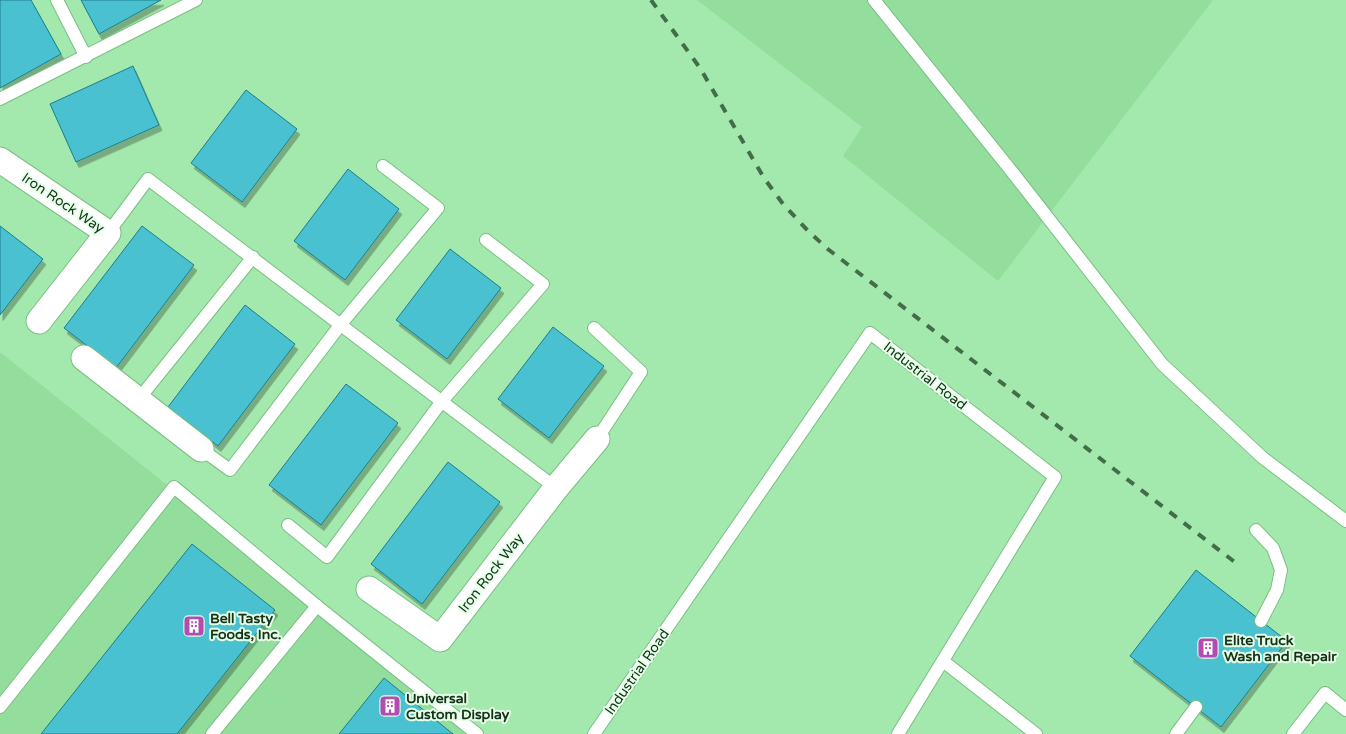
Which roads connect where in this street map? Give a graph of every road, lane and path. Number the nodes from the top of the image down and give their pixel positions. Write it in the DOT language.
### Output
graph roads {
  1 [pos="56,0"];
  2 [pos="196,0"];
  3 [pos="874,0"];
  4 [pos="86,57"];
  5 [pos="0,100"];
  6 [pos="0,160"];
  7 [pos="384,166"];
  8 [pos="108,233"];
  9 [pos="486,240"];
  10 [pos="252,257"];
  11 [pos="39,321"];
  12 [pos="341,324"];
  13 [pos="594,328"];
  14 [pos="84,358"];
  15 [pos="138,400"];
  16 [pos="442,401"];
  17 [pos="597,439"];
  18 [pos="201,449"];
  19 [pos="556,488"];
  20 [pos="1346,521"];
  21 [pos="288,525"];
  22 [pos="1256,530"];
  23 [pos="369,589"];
  24 [pos="317,606"];
  25 [pos="1261,620"];
  26 [pos="943,661"];
  27 [pos="0,707"];
  28 [pos="1196,707"];
  29 [pos="1346,710"];
  30 [pos="212,734"];
  31 [pos="477,734"];
  32 [pos="594,734"];
  33 [pos="898,734"];
  34 [pos="1036,734"];
  35 [pos="1176,734"];
  36 [pos="1293,734"];
  1 -- 4 [label="lane"];
  2 -- 4 [label="lane"];
  3 -- 20 [label="lane"];
  4 -- 5 [label="lane"];
  6 -- 8 [label="street, Iron Rock Way"];
  7 -- 12 [label="lane"];
  8 -- 10 [label="lane"];
  8 -- 11 [label="street, Iron Rock Way"];
  9 -- 16 [label="lane"];
  10 -- 12 [label="lane"];
  10 -- 15 [label="lane"];
  12 -- 16 [label="lane"];
  12 -- 18 [label="lane"];
  13 -- 17 [label="lane"];
  14 -- 15 [label="street"];
  15 -- 18 [label="street"];
  16 -- 19 [label="lane"];
  16 -- 21 [label="lane"];
  17 -- 19 [label="street, Iron Rock Way"];
  19 -- 23 [label="street, Iron Rock Way"];
  22 -- 25 [label="lane"];
  24 -- 27 [label="lane"];
  24 -- 30 [label="lane"];
  24 -- 31 [label="lane"];
  26 -- 32 [label="lane, Industrial Road"];
  26 -- 33 [label="lane, Industrial Road"];
  26 -- 34 [label="lane"];
  28 -- 35 [label="lane"];
  29 -- 36 [label="lane"];
}
